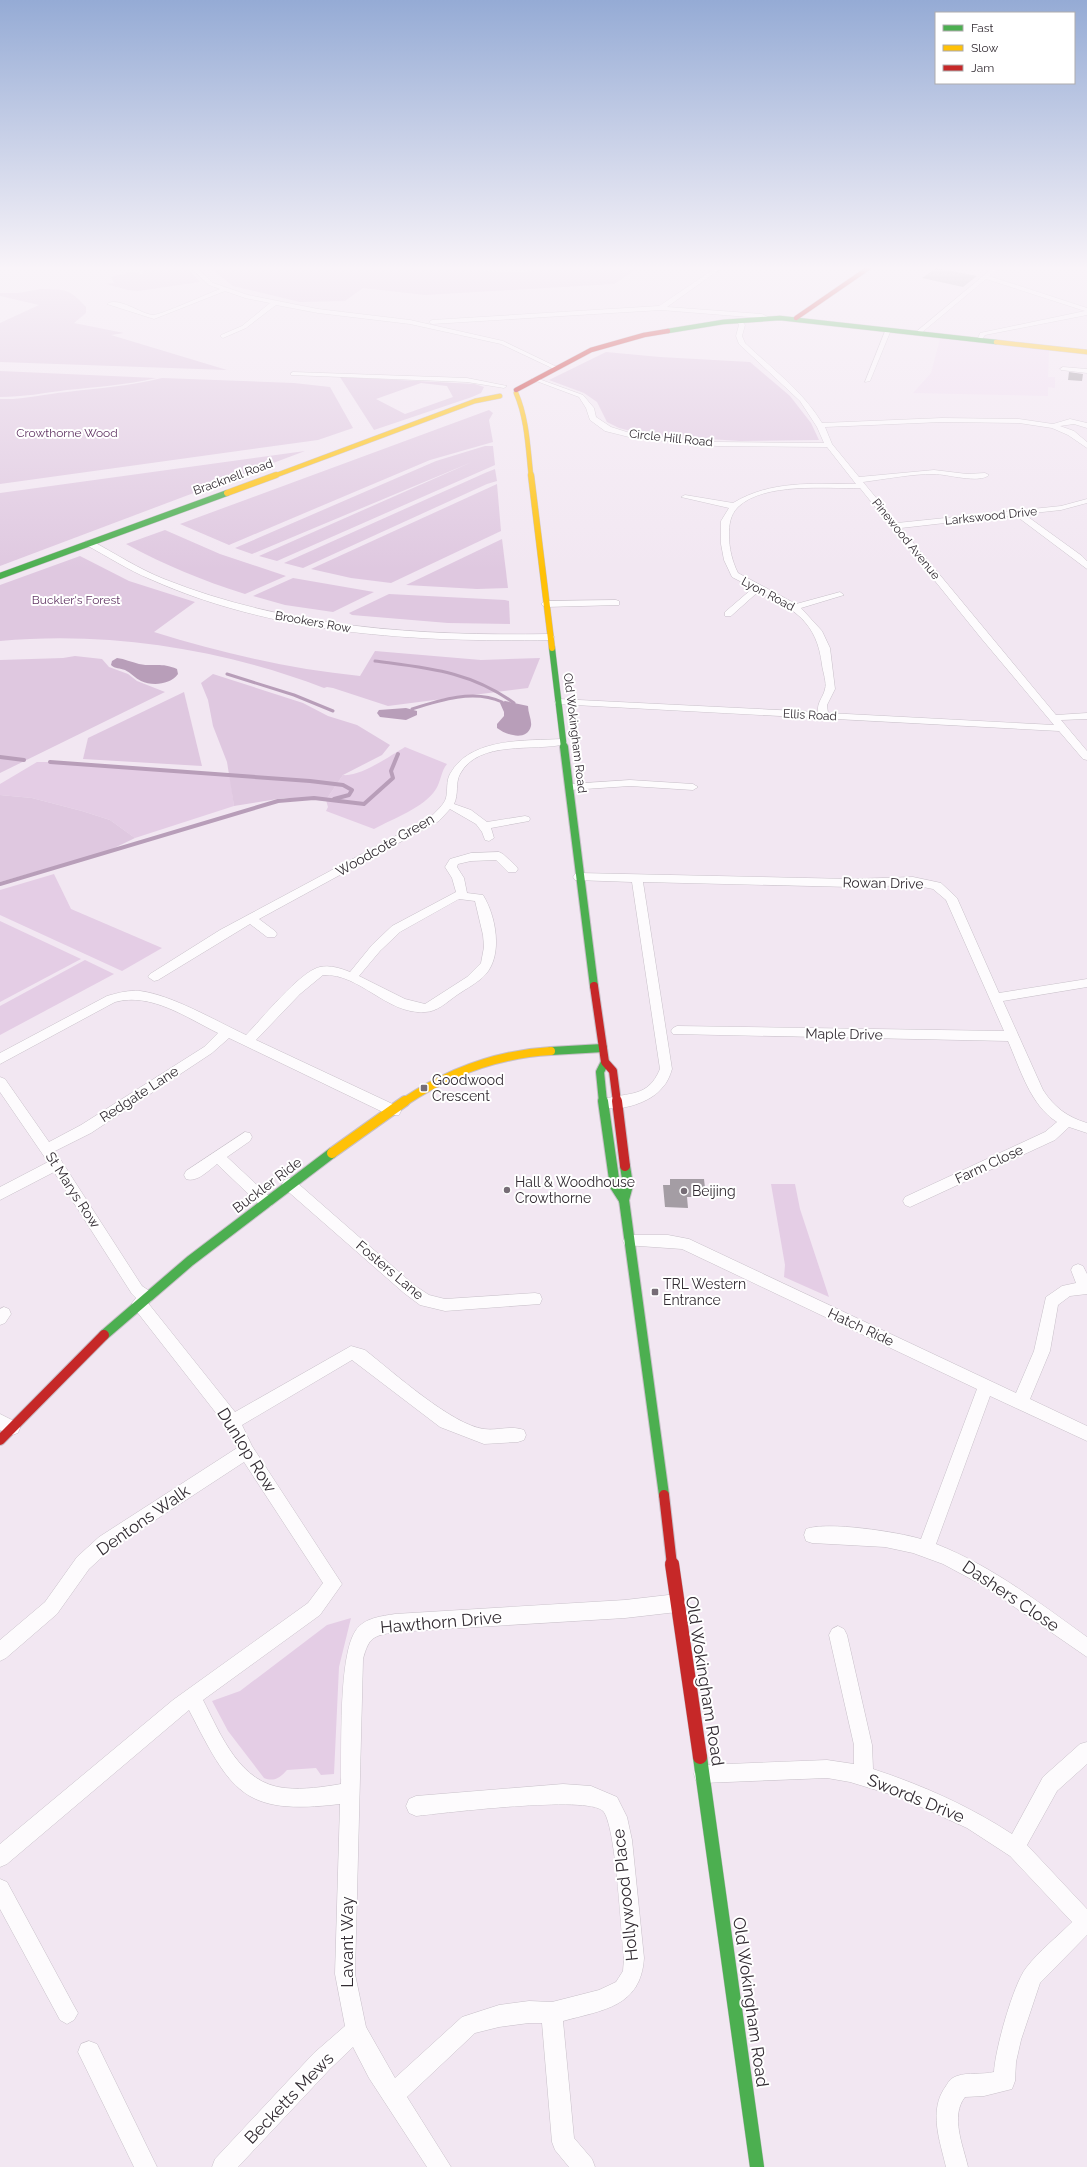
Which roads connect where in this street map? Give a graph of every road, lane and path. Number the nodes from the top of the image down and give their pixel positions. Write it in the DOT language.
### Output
graph roads {
  1 [pos="556,368"];
  2 [pos="769,368"];
  3 [pos="872,368"];
  4 [pos="1064,369"];
  5 [pos="1087,371"];
  6 [pos="293,374"];
  7 [pos="533,380"];
  8 [pos="867,381"];
  9 [pos="486,382"];
  10 [pos="511,389"];
  11 [pos="497,393"];
  12 [pos="521,407"];
  13 [pos="821,425"];
  14 [pos="1054,426"];
  15 [pos="1087,426"];
  16 [pos="1085,442"];
  17 [pos="829,444"];
  18 [pos="985,475"];
  19 [pos="860,483"];
  20 [pos="681,489"];
  21 [pos="684,497"];
  22 [pos="1087,501"];
  23 [pos="680,506"];
  24 [pos="734,506"];
  25 [pos="1017,513"];
  26 [pos="895,526"];
  27 [pos="89,543"];
  28 [pos="1087,566"];
  29 [pos="0,576"];
  30 [pos="757,589"];
  31 [pos="616,593"];
  32 [pos="840,595"];
  33 [pos="545,604"];
  34 [pos="795,607"];
  35 [pos="728,614"];
  36 [pos="550,637"];
  37 [pos="559,702"];
  38 [pos="823,716"];
  39 [pos="1087,716"];
  40 [pos="1053,718"];
  41 [pos="1062,728"];
  42 [pos="562,742"];
  43 [pos="1087,757"];
  44 [pos="570,787"];
  45 [pos="693,788"];
  46 [pos="448,805"];
  47 [pos="525,820"];
  48 [pos="486,826"];
  49 [pos="489,838"];
  50 [pos="512,869"];
  51 [pos="579,877"];
  52 [pos="637,878"];
  53 [pos="462,895"];
  54 [pos="252,919"];
  55 [pos="271,934"];
  56 [pos="154,977"];
  57 [pos="351,978"];
  58 [pos="1087,983"];
  59 [pos="995,998"];
  60 [pos="676,1031"];
  61 [pos="227,1032"];
  62 [pos="1012,1036"];
  63 [pos="247,1042"];
  64 [pos="603,1048"];
  65 [pos="0,1059"];
  66 [pos="605,1062"];
  67 [pos="0,1082"];
  68 [pos="617,1103"];
  69 [pos="603,1104"];
  70 [pos="394,1111"];
  71 [pos="1066,1122"];
  72 [pos="1087,1128"];
  73 [pos="245,1137"];
  74 [pos="47,1149"];
  75 [pos="218,1156"];
  76 [pos="56,1164"];
  77 [pos="191,1175"];
  78 [pos="289,1184"];
  79 [pos="0,1194"];
  80 [pos="624,1200"];
  81 [pos="910,1201"];
  82 [pos="266,1202"];
  83 [pos="630,1241"];
  84 [pos="1078,1270"];
  85 [pos="1086,1288"];
  86 [pos="535,1298"];
  87 [pos="143,1300"];
  88 [pos="986,1386"];
  89 [pos="1020,1403"];
  90 [pos="233,1422"];
  91 [pos="6,1424"];
  92 [pos="1087,1434"];
  93 [pos="518,1435"];
  94 [pos="0,1440"];
  95 [pos="246,1451"];
  96 [pos="812,1535"];
  97 [pos="926,1548"];
  98 [pos="677,1603"];
  99 [pos="838,1635"];
  100 [pos="1087,1648"];
  101 [pos="0,1652"];
  102 [pos="192,1697"];
  103 [pos="1087,1751"];
  104 [pos="703,1774"];
  105 [pos="864,1776"];
  106 [pos="350,1803"];
  107 [pos="416,1806"];
  108 [pos="1015,1848"];
  109 [pos="0,1858"];
  110 [pos="0,1888"];
  111 [pos="1086,1924"];
  112 [pos="67,2013"];
  113 [pos="552,2013"];
  114 [pos="356,2030"];
  115 [pos="89,2052"];
  116 [pos="393,2095"];
  117 [pos="146,2167"];
  118 [pos="223,2167"];
  119 [pos="440,2167"];
  120 [pos="584,2167"];
  121 [pos="757,2167"];
  122 [pos="958,2167"];
  1 -- 7 [label="street"];
  2 -- 13 [label="street, Pinewood Avenue"];
  3 -- 8 [label="street"];
  4 -- 5 [label="street"];
  6 -- 9 [label="street"];
  7 -- 10 [label="street"];
  7 -- 17 [label="street, Circle Hill Road"];
  9 -- 10 [label="street"];
  9 -- 11 [label="street"];
  10 -- 11 [label="street"];
  10 -- 11 [label="street"];
  10 -- 12 [label="street, Old Wokingham Road"];
  11 -- 12 [label="street"];
  11 -- 27 [label="street, Bracknell Road"];
  12 -- 33 [label="street, Old Wokingham Road"];
  13 -- 14 [label="street"];
  13 -- 17 [label="street, Pinewood Avenue"];
  14 -- 15 [label="street"];
  14 -- 16 [label="street"];
  17 -- 19 [label="street, Pinewood Avenue"];
  18 -- 19 [label="street, Lyon Road"];
  19 -- 24 [label="street, Lyon Road"];
  19 -- 26 [label="street, Pinewood Avenue"];
  20 -- 21 [label="street"];
  21 -- 23 [label="street"];
  21 -- 24 [label="street"];
  22 -- 25 [label="street, Larkswood Drive"];
  24 -- 30 [label="street, Lyon Road"];
  25 -- 26 [label="street, Larkswood Drive"];
  25 -- 28 [label="street"];
  26 -- 40 [label="street, Pinewood Avenue"];
  27 -- 29 [label="street, Bracknell Road"];
  27 -- 36 [label="street, Brookers Row"];
  30 -- 34 [label="street, Lyon Road"];
  30 -- 35 [label="street"];
  31 -- 33 [label="street"];
  32 -- 34 [label="street"];
  33 -- 36 [label="street, Old Wokingham Road"];
  34 -- 38 [label="street, Lyon Road"];
  36 -- 37 [label="street, Old Wokingham Road"];
  37 -- 38 [label="street, Ellis Road"];
  37 -- 42 [label="street, Old Wokingham Road"];
  38 -- 41 [label="street, Ellis Road"];
  39 -- 40 [label="street"];
  40 -- 41 [label="street, Pinewood Avenue"];
  41 -- 43 [label="street, Pinewood Avenue"];
  42 -- 44 [label="street, Old Wokingham Road"];
  42 -- 46 [label="street, Woodcote Green"];
  44 -- 45 [label="street"];
  44 -- 51 [label="street, Old Wokingham Road"];
  46 -- 48 [label="street"];
  46 -- 54 [label="street, Woodcote Green"];
  47 -- 48 [label="street"];
  48 -- 49 [label="street"];
  50 -- 53 [label="street"];
  51 -- 52 [label="street, Rowan Drive"];
  51 -- 64 [label="street, Old Wokingham Road"];
  52 -- 59 [label="street, Rowan Drive"];
  52 -- 68 [label="street"];
  53 -- 57 [label="street"];
  53 -- 57 [label="street"];
  54 -- 55 [label="street"];
  54 -- 56 [label="street, Woodcote Green"];
  57 -- 63 [label="street"];
  58 -- 59 [label="street"];
  59 -- 62 [label="street, Rowan Drive"];
  60 -- 62 [label="street, Maple Drive"];
  61 -- 63 [label="street"];
  61 -- 65 [label="street"];
  61 -- 74 [label="street, Redgate Lane"];
  62 -- 71 [label="street, Rowan Drive"];
  63 -- 70 [label="street"];
  64 -- 66 [label="street, Old Wokingham Road"];
  64 -- 70 [label="street, Buckler Ride"];
  66 -- 68 [label="street, Old Wokingham Road"];
  66 -- 69 [label="street, Old Wokingham Road"];
  67 -- 74 [label="street, St Marys Row"];
  68 -- 69 [label="street"];
  68 -- 80 [label="street, Old Wokingham Road"];
  69 -- 80 [label="street, Old Wokingham Road"];
  70 -- 78 [label="street, Buckler Ride"];
  71 -- 72 [label="street"];
  71 -- 81 [label="street, Farm Close"];
  73 -- 75 [label="street"];
  74 -- 76 [label="street, St Marys Row"];
  75 -- 77 [label="street"];
  75 -- 82 [label="street"];
  76 -- 79 [label="street"];
  76 -- 87 [label="street, St Marys Row"];
  78 -- 82 [label="street, Buckler Ride"];
  78 -- 86 [label="street, Fosters Lane"];
  80 -- 83 [label="street, Old Wokingham Road"];
  82 -- 87 [label="street, Buckler Ride"];
  83 -- 88 [label="street, Hatch Ride"];
  83 -- 98 [label="street, Old Wokingham Road"];
  84 -- 85 [label="street"];
  85 -- 89 [label="street"];
  87 -- 90 [label="street, Dunlop Row"];
  87 -- 91 [label="street, Buckler Ride"];
  88 -- 89 [label="street, Hatch Ride"];
  88 -- 97 [label="street"];
  89 -- 92 [label="street, Hatch Ride"];
  90 -- 93 [label="street"];
  90 -- 95 [label="street, Dunlop Row"];
  91 -- 94 [label="street, Buckler Ride"];
  95 -- 101 [label="street, Dentons Walk"];
  95 -- 102 [label="street, Dunlop Row"];
  96 -- 97 [label="street, Dashers Close"];
  97 -- 100 [label="street, Dashers Close"];
  98 -- 104 [label="street, Old Wokingham Road"];
  98 -- 106 [label="street, Hawthorn Drive"];
  99 -- 105 [label="street"];
  102 -- 106 [label="street"];
  102 -- 109 [label="street"];
  103 -- 108 [label="street"];
  104 -- 105 [label="street, Swords Drive"];
  104 -- 121 [label="street, Old Wokingham Road"];
  105 -- 108 [label="street, Swords Drive"];
  106 -- 114 [label="street, Lavant Way"];
  107 -- 113 [label="street, Hollywood Place"];
  108 -- 111 [label="street, Swords Drive"];
  110 -- 112 [label="street"];
  111 -- 122 [label="street"];
  113 -- 116 [label="street, Hollywood Place"];
  113 -- 120 [label="street"];
  114 -- 116 [label="street, Lavant Way"];
  114 -- 118 [label="street, Becketts Mews"];
  115 -- 117 [label="street"];
  116 -- 119 [label="street, Lavant Way"];
}
